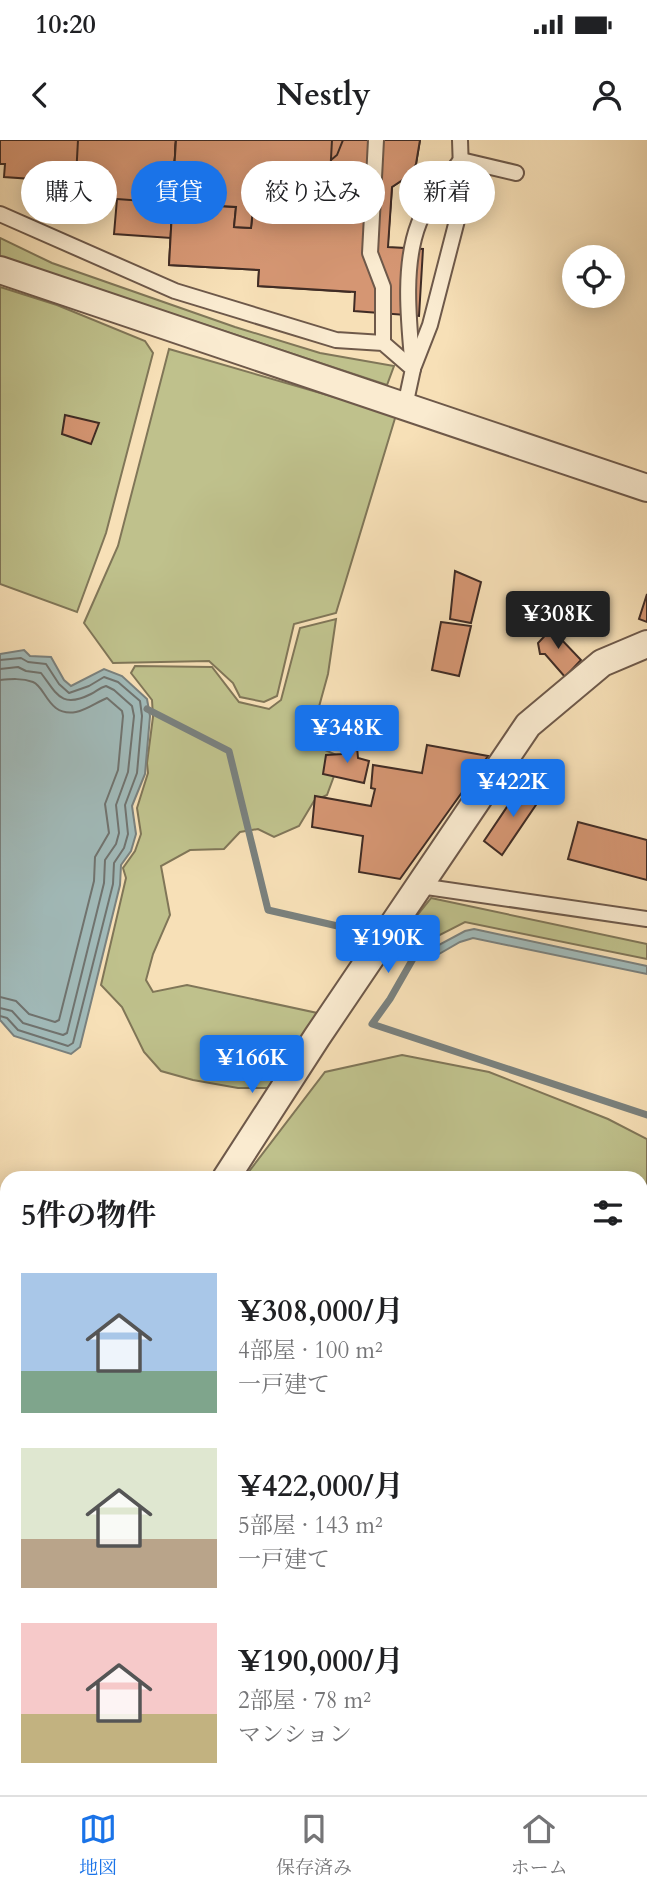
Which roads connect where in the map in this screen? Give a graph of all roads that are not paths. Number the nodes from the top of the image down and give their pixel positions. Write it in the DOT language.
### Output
graph roads {
  1 [pos="376,140"];
  2 [pos="460,140"];
  3 [pos="461,159"];
  4 [pos="516,173"];
  5 [pos="0,214"];
  6 [pos="0,270"];
  7 [pos="383,343"];
  8 [pos="413,369"];
  9 [pos="405,406"];
  10 [pos="647,488"];
  11 [pos="647,644"];
  12 [pos="420,886"];
  13 [pos="647,919"];
  14 [pos="231,1171"];
  1 -- 7 [label="lane"];
  2 -- 3 [label="lane"];
  3 -- 4 [label="lane"];
  3 -- 8 [label="lane"];
  3 -- 8 [label="lane"];
  5 -- 7 [label="lane"];
  6 -- 9 [label="street"];
  7 -- 8 [label="lane"];
  8 -- 9 [label="lane"];
  9 -- 10 [label="street"];
  11 -- 12 [label="street"];
  12 -- 13 [label="lane"];
  12 -- 14 [label="street"];
}
